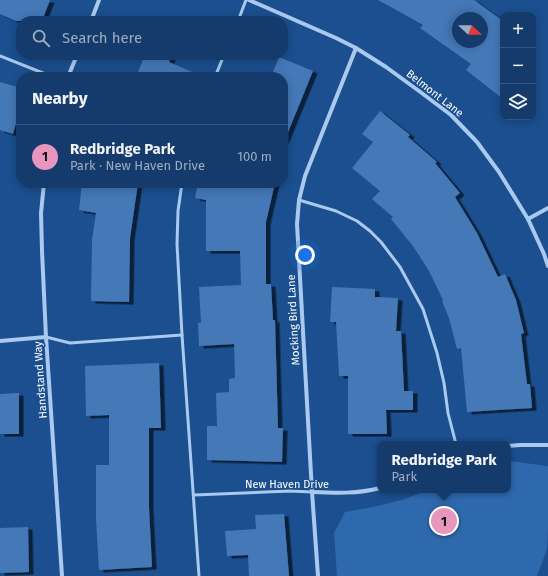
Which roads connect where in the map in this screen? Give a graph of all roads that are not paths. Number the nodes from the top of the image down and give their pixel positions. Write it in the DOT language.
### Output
graph roads {
  1 [pos="99,0"];
  2 [pos="246,0"];
  3 [pos="249,0"];
  4 [pos="93,16"];
  5 [pos="240,16"];
  6 [pos="286,16"];
  7 [pos="288,17"];
  8 [pos="356,48"];
  9 [pos="0,56"];
  10 [pos="75,60"];
  11 [pos="222,60"];
  12 [pos="40,72"];
  13 [pos="70,72"];
  14 [pos="217,72"];
  15 [pos="44,188"];
  16 [pos="181,188"];
  17 [pos="299,200"];
  18 [pos="548,208"];
  19 [pos="528,219"];
  20 [pos="548,266"];
  21 [pos="182,335"];
  22 [pos="46,337"];
  23 [pos="0,341"];
  24 [pos="455,441"];
  25 [pos="548,445"];
  26 [pos="511,446"];
  27 [pos="377,488"];
  28 [pos="312,492"];
  29 [pos="194,495"];
  30 [pos="62,576"];
  31 [pos="199,576"];
  32 [pos="318,576"];
  1 -- 4 [label="street"];
  2 -- 5 [label="lane"];
  3 -- 6 [label="street, Belmont Lane"];
  7 -- 8 [label="street, Belmont Lane"];
  8 -- 17 [label="street, Mocking Bird Lane"];
  8 -- 19 [label="street, Belmont Lane"];
  9 -- 12 [label="lane"];
  10 -- 13 [label="street"];
  11 -- 14 [label="lane"];
  15 -- 22 [label="street, Handstand Way"];
  16 -- 21 [label="lane"];
  17 -- 24 [label="lane"];
  17 -- 28 [label="street, Mocking Bird Lane"];
  18 -- 19 [label="street"];
  19 -- 20 [label="street, Belmont Lane"];
  21 -- 22 [label="lane"];
  21 -- 29 [label="lane"];
  22 -- 23 [label="street"];
  22 -- 30 [label="street, Handstand Way"];
  25 -- 26 [label="street"];
  27 -- 28 [label="street, New Haven Drive"];
  28 -- 29 [label="lane, New Haven Drive"];
  28 -- 32 [label="street, Mocking Bird Lane"];
  29 -- 31 [label="lane"];
}
